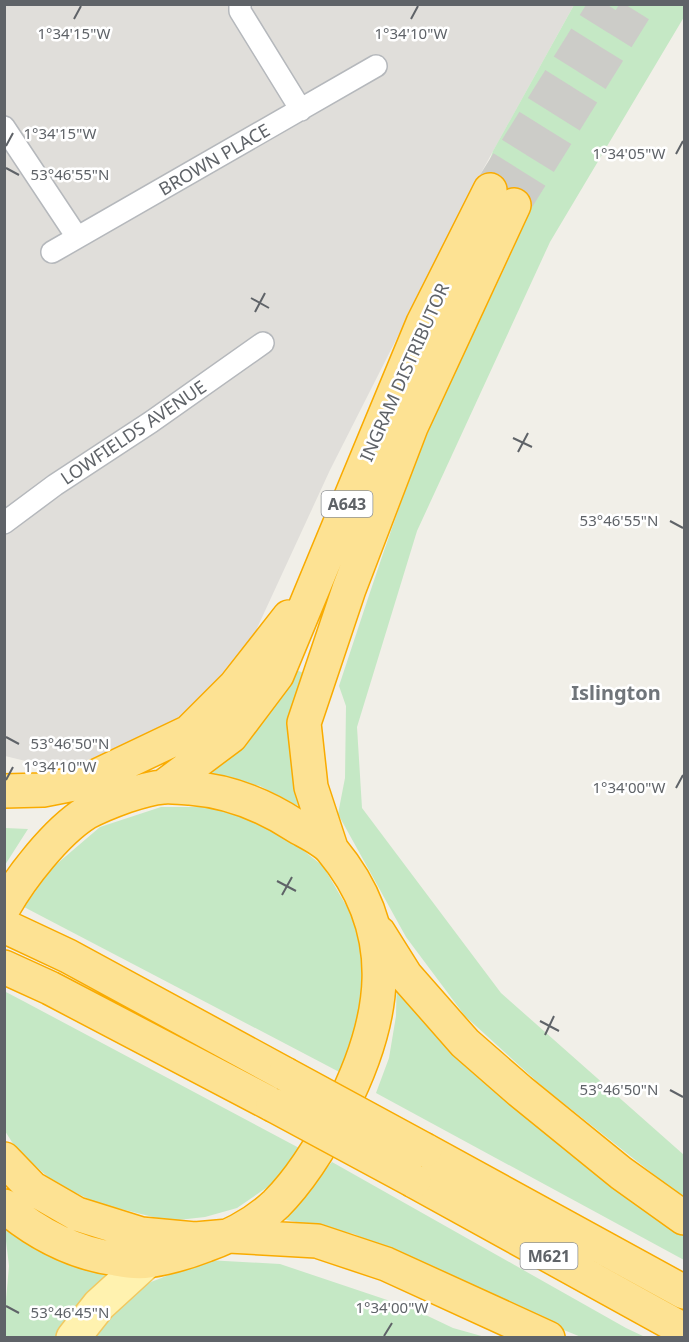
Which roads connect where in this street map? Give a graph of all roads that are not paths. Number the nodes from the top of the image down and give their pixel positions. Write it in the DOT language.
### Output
graph roads {
  1 [pos="240,4"];
  2 [pos="376,66"];
  3 [pos="301,110"];
  4 [pos="4,127"];
  5 [pos="77,237"];
  6 [pos="52,252"];
  7 [pos="263,343"];
  8 [pos="4,523"];
  9 [pos="329,548"];
  10 [pos="163,787"];
  11 [pos="4,791"];
  12 [pos="4,809"];
  13 [pos="84,814"];
  14 [pos="331,848"];
  15 [pos="4,907"];
  16 [pos="373,924"];
  17 [pos="4,926"];
  18 [pos="4,967"];
  19 [pos="4,1159"];
  20 [pos="4,1206"];
  21 [pos="684,1218"];
  22 [pos="229,1236"];
  23 [pos="146,1262"];
  24 [pos="684,1292"];
  25 [pos="684,1330"];
  26 [pos="73,1338"];
  27 [pos="548,1338"];
  1 -- 3 [label="street"];
  2 -- 3 [label="street, BROWN PLACE"];
  3 -- 5 [label="street, BROWN PLACE"];
  4 -- 5 [label="street"];
  5 -- 6 [label="street, BROWN PLACE"];
  7 -- 8 [label="street, LOWFIELDS AVENUE"];
  9 -- 10 [label="highway, INGRAM DISTRIBUTOR / A643"];
  9 -- 11 [label="highway"];
  9 -- 14 [label="highway, INGRAM DISTRIBUTOR / A643"];
  10 -- 13 [label="highway"];
  10 -- 14 [label="highway"];
  12 -- 13 [label="highway"];
  13 -- 15 [label="highway"];
  14 -- 16 [label="highway"];
  16 -- 21 [label="highway"];
  16 -- 22 [label="highway"];
  17 -- 24 [label="highway, M621, bridge"];
  18 -- 25 [label="highway, M621, bridge"];
  19 -- 22 [label="highway"];
  20 -- 23 [label="highway"];
  22 -- 23 [label="highway"];
  22 -- 27 [label="highway"];
  23 -- 26 [label="main road"];
}
